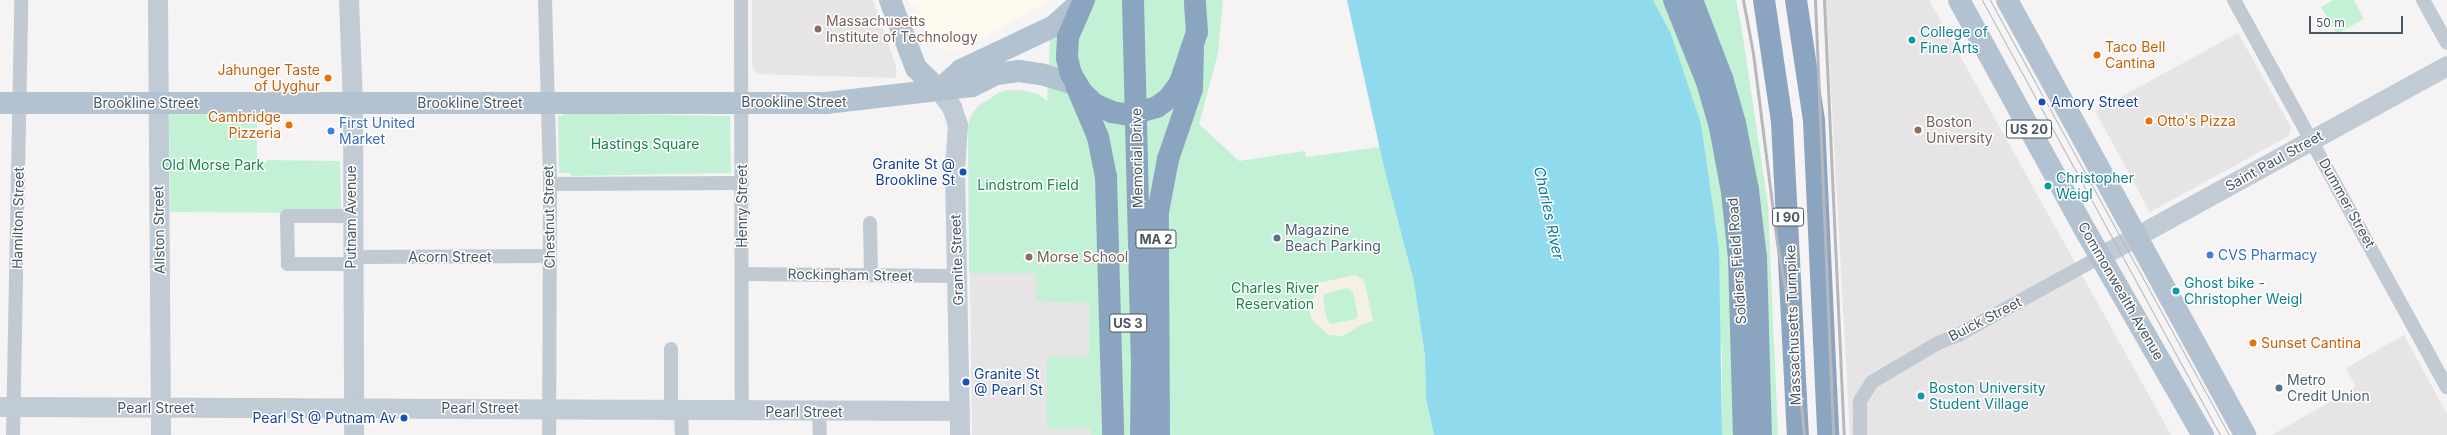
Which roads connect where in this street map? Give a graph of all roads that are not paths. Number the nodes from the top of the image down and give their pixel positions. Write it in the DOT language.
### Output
graph roads {
  1 [pos="21,0"];
  2 [pos="158,0"];
  3 [pos="349,0"];
  4 [pos="545,0"];
  5 [pos="741,0"];
  6 [pos="890,0"];
  7 [pos="1084,0"];
  8 [pos="1120,0"];
  9 [pos="1133,0"];
  10 [pos="1195,0"];
  11 [pos="1202,0"];
  12 [pos="1674,0"];
  13 [pos="1692,0"];
  14 [pos="1764,0"];
  15 [pos="1796,0"];
  16 [pos="1959,0"];
  17 [pos="2007,0"];
  18 [pos="2234,0"];
  19 [pos="2423,0"];
  20 [pos="1198,24"];
  21 [pos="2447,43"];
  22 [pos="1193,47"];
  23 [pos="2447,66"];
  24 [pos="1076,85"];
  25 [pos="939,90"];
  26 [pos="742,102"];
  27 [pos="10,103"];
  28 [pos="352,103"];
  29 [pos="546,103"];
  30 [pos="158,104"];
  31 [pos="2312,140"];
  32 [pos="742,183"];
  33 [pos="550,184"];
  34 [pos="1132,212"];
  35 [pos="352,216"];
  36 [pos="870,223"];
  37 [pos="2136,237"];
  38 [pos="550,256"];
  39 [pos="2100,257"];
  40 [pos="351,260"];
  41 [pos="742,274"];
  42 [pos="871,274"];
  43 [pos="958,276"];
  44 [pos="671,349"];
  45 [pos="2447,387"];
  46 [pos="7,407"];
  47 [pos="161,408"];
  48 [pos="549,408"];
  49 [pos="354,409"];
  50 [pos="676,411"];
  51 [pos="960,411"];
  52 [pos="742,412"];
  53 [pos="819,412"];
  54 [pos="13,435"];
  55 [pos="161,435"];
  56 [pos="354,435"];
  57 [pos="549,435"];
  58 [pos="682,435"];
  59 [pos="820,435"];
  60 [pos="960,435"];
  61 [pos="1113,435"];
  62 [pos="1130,435"];
  63 [pos="1141,435"];
  64 [pos="1159,435"];
  65 [pos="1744,435"];
  66 [pos="1761,435"];
  67 [pos="1798,435"];
  68 [pos="1828,435"];
  69 [pos="1860,435"];
  70 [pos="2203,435"];
  71 [pos="2245,435"];
  1 -- 27 [label="street, Hamilton Street"];
  2 -- 30 [label="street, Allston Street"];
  3 -- 28 [label="street, Putnam Avenue"];
  4 -- 29 [label="street, Chestnut Street"];
  5 -- 26 [label="street, Henry Street"];
  6 -- 25 [label="main road"];
  7 -- 24 [label="highway"];
  7 -- 25 [label="main road"];
  8 -- 34 [label="highway, Memorial Drive / US 3"];
  9 -- 34 [label="highway, Memorial Drive / US 3"];
  10 -- 20 [label="highway"];
  11 -- 20 [label="highway, MA 2"];
  12 -- 65 [label="highway, Soldiers Field Road"];
  13 -- 66 [label="highway, Soldiers Field Road"];
  14 -- 67 [label="highway, Massachusetts Turnpike / I 90"];
  15 -- 68 [label="highway, Massachusetts Turnpike / I 90"];
  16 -- 39 [label="main road, Commonwealth Avenue / US 20"];
  17 -- 37 [label="main road, US 20"];
  18 -- 31 [label="street, Dummer Street"];
  19 -- 21 [label="street"];
  20 -- 22 [label="highway, MA 2"];
  22 -- 24 [label="highway"];
  22 -- 64 [label="highway, MA 2"];
  23 -- 31 [label="street, Saint Paul Street"];
  24 -- 25 [label="main road, Brookline Street"];
  24 -- 61 [label="highway"];
  25 -- 26 [label="main road, Brookline Street"];
  25 -- 43 [label="street, Granite Street"];
  26 -- 29 [label="main road, Brookline Street"];
  26 -- 32 [label="street, Henry Street"];
  27 -- 30 [label="main road, Brookline Street"];
  27 -- 46 [label="street, Hamilton Street"];
  28 -- 29 [label="main road, Brookline Street"];
  28 -- 30 [label="main road, Brookline Street"];
  28 -- 35 [label="street, Putnam Avenue"];
  29 -- 33 [label="street, Chestnut Street"];
  30 -- 47 [label="street, Allston Street"];
  31 -- 37 [label="street, Saint Paul Street"];
  31 -- 45 [label="street, Dummer Street"];
  32 -- 33 [label="street"];
  32 -- 41 [label="street, Henry Street"];
  33 -- 38 [label="street, Chestnut Street"];
  34 -- 62 [label="highway, Memorial Drive / US 3"];
  34 -- 63 [label="highway, Memorial Drive / US 3"];
  35 -- 40 [label="street, Putnam Avenue"];
  35 -- 40 [label="street, Acorn Street"];
  36 -- 42 [label="street"];
  37 -- 39 [label="street, Saint Paul Street"];
  37 -- 71 [label="main road, US 20"];
  38 -- 40 [label="street, Acorn Street"];
  38 -- 48 [label="street, Chestnut Street"];
  39 -- 69 [label="street, Buick Street"];
  39 -- 70 [label="main road, Commonwealth Avenue / US 20"];
  40 -- 49 [label="street, Putnam Avenue"];
  41 -- 42 [label="street, Rockingham Street"];
  41 -- 52 [label="street, Henry Street"];
  42 -- 43 [label="street, Rockingham Street"];
  43 -- 51 [label="street, Granite Street"];
  44 -- 50 [label="street"];
  46 -- 47 [label="street, Pearl Street"];
  46 -- 54 [label="street, Hamilton Street"];
  47 -- 49 [label="street, Pearl Street"];
  47 -- 55 [label="street, Allston Street"];
  48 -- 49 [label="street, Pearl Street"];
  48 -- 50 [label="street, Pearl Street"];
  48 -- 57 [label="street, Chestnut Street"];
  49 -- 56 [label="street, Putnam Avenue"];
  50 -- 52 [label="street, Pearl Street"];
  50 -- 58 [label="street"];
  51 -- 53 [label="street, Pearl Street"];
  51 -- 60 [label="street, Granite Street"];
  52 -- 53 [label="street, Pearl Street"];
  53 -- 59 [label="street"];
}
